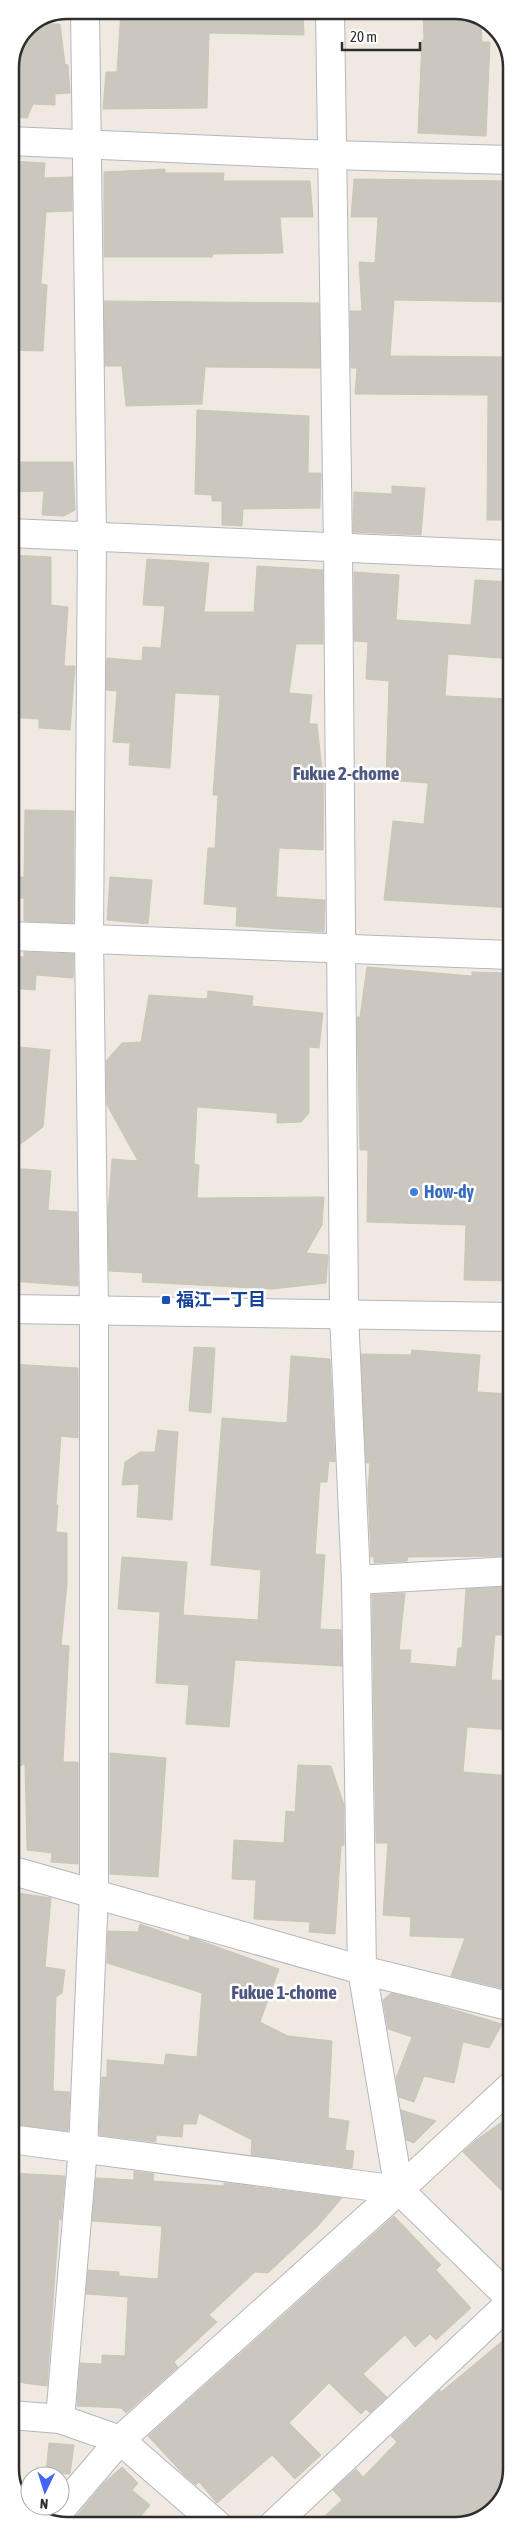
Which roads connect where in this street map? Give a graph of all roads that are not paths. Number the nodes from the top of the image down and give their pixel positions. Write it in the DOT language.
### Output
graph roads {
  1 [pos="84,19"];
  2 [pos="330,19"];
  3 [pos="19,141"];
  4 [pos="86,143"];
  5 [pos="331,155"];
  6 [pos="503,160"];
  7 [pos="19,534"];
  8 [pos="92,538"];
  9 [pos="338,549"];
  10 [pos="503,554"];
  11 [pos="19,936"];
  12 [pos="89,938"];
  13 [pos="341,950"];
  14 [pos="503,955"];
  15 [pos="19,1309"];
  16 [pos="94,1311"];
  17 [pos="344,1314"];
  18 [pos="503,1318"];
  19 [pos="503,1572"];
  20 [pos="356,1580"];
  21 [pos="19,1872"];
  22 [pos="94,1893"];
  23 [pos="362,1970"];
  24 [pos="503,2005"];
  25 [pos="503,2093"];
  26 [pos="19,2140"];
  27 [pos="83,2148"];
  28 [pos="399,2190"];
  29 [pos="503,2291"];
  30 [pos="503,2308"];
  31 [pos="19,2416"];
  32 [pos="60,2419"];
  33 [pos="120,2440"];
  34 [pos="55,2516"];
  35 [pos="209,2517"];
  36 [pos="282,2517"];
  1 -- 4 [label="street"];
  2 -- 5 [label="street"];
  3 -- 4 [label="street"];
  4 -- 5 [label="street"];
  4 -- 8 [label="street"];
  5 -- 6 [label="street"];
  5 -- 9 [label="street"];
  7 -- 8 [label="street"];
  8 -- 9 [label="street"];
  8 -- 12 [label="street"];
  9 -- 10 [label="street"];
  9 -- 13 [label="street"];
  11 -- 12 [label="street"];
  12 -- 13 [label="street"];
  12 -- 16 [label="street"];
  13 -- 14 [label="street"];
  13 -- 17 [label="street"];
  15 -- 16 [label="street"];
  16 -- 17 [label="street"];
  16 -- 22 [label="street"];
  17 -- 18 [label="street"];
  17 -- 20 [label="street"];
  19 -- 20 [label="street"];
  20 -- 23 [label="street"];
  21 -- 22 [label="street"];
  22 -- 23 [label="street"];
  22 -- 27 [label="street"];
  23 -- 24 [label="street"];
  23 -- 28 [label="street"];
  25 -- 28 [label="street"];
  26 -- 27 [label="street"];
  27 -- 28 [label="street"];
  27 -- 32 [label="street"];
  28 -- 29 [label="street"];
  28 -- 33 [label="street"];
  30 -- 36 [label="street"];
  31 -- 32 [label="street"];
  32 -- 33 [label="street"];
  33 -- 34 [label="street"];
  33 -- 35 [label="street"];
}
